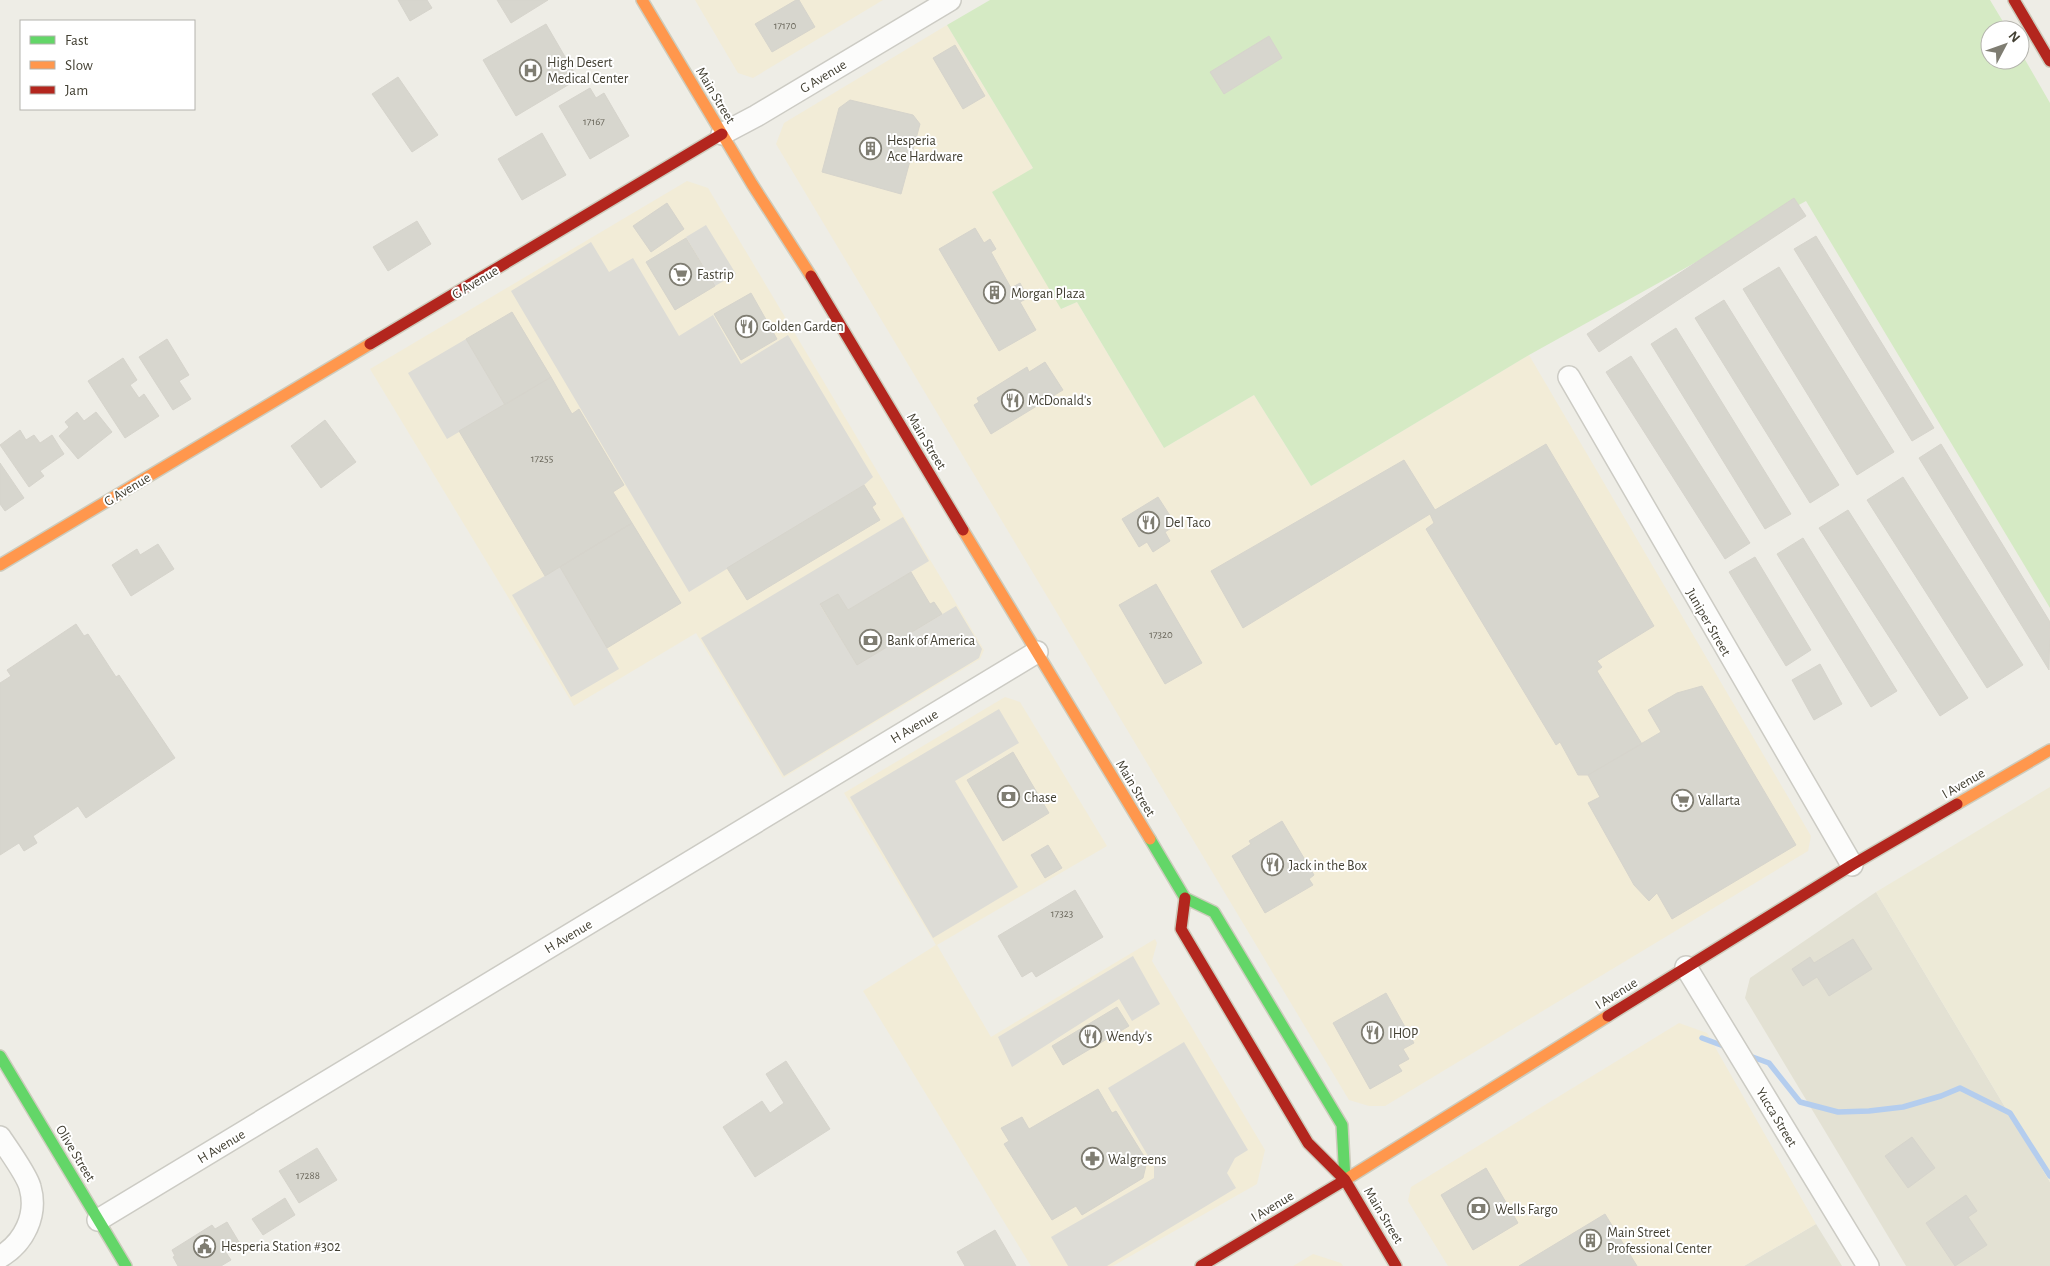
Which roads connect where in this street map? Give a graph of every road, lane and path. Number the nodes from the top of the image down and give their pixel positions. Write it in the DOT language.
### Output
graph roads {
  1 [pos="642,0"];
  2 [pos="950,0"];
  3 [pos="2014,0"];
  4 [pos="2050,61"];
  5 [pos="722,134"];
  6 [pos="1569,377"];
  7 [pos="0,565"];
  8 [pos="1037,652"];
  9 [pos="2050,750"];
  10 [pos="1852,865"];
  11 [pos="1184,898"];
  12 [pos="1686,967"];
  13 [pos="0,1056"];
  14 [pos="0,1137"];
  15 [pos="1345,1180"];
  16 [pos="98,1220"];
  17 [pos="0,1257"];
  18 [pos="126,1266"];
  19 [pos="1202,1266"];
  20 [pos="1396,1266"];
  21 [pos="1868,1266"];
  1 -- 5 [label="main road, Main Street"];
  2 -- 5 [label="street, G Avenue"];
  3 -- 4 [label="main road"];
  5 -- 7 [label="main road, G Avenue"];
  5 -- 8 [label="main road, Main Street"];
  6 -- 10 [label="street, Juniper Street"];
  8 -- 11 [label="main road, Main Street"];
  8 -- 16 [label="street, H Avenue"];
  9 -- 10 [label="main road, I Avenue"];
  10 -- 12 [label="main road, I Avenue"];
  11 -- 15 [label="main road, Main Street"];
  11 -- 15 [label="main road, Main Street"];
  12 -- 15 [label="main road, I Avenue"];
  12 -- 21 [label="street, Yucca Street"];
  13 -- 16 [label="main road, Olive Street"];
  14 -- 17 [label="street"];
  15 -- 19 [label="main road, I Avenue"];
  15 -- 20 [label="main road, Main Street"];
  16 -- 18 [label="main road, Olive Street"];
}
